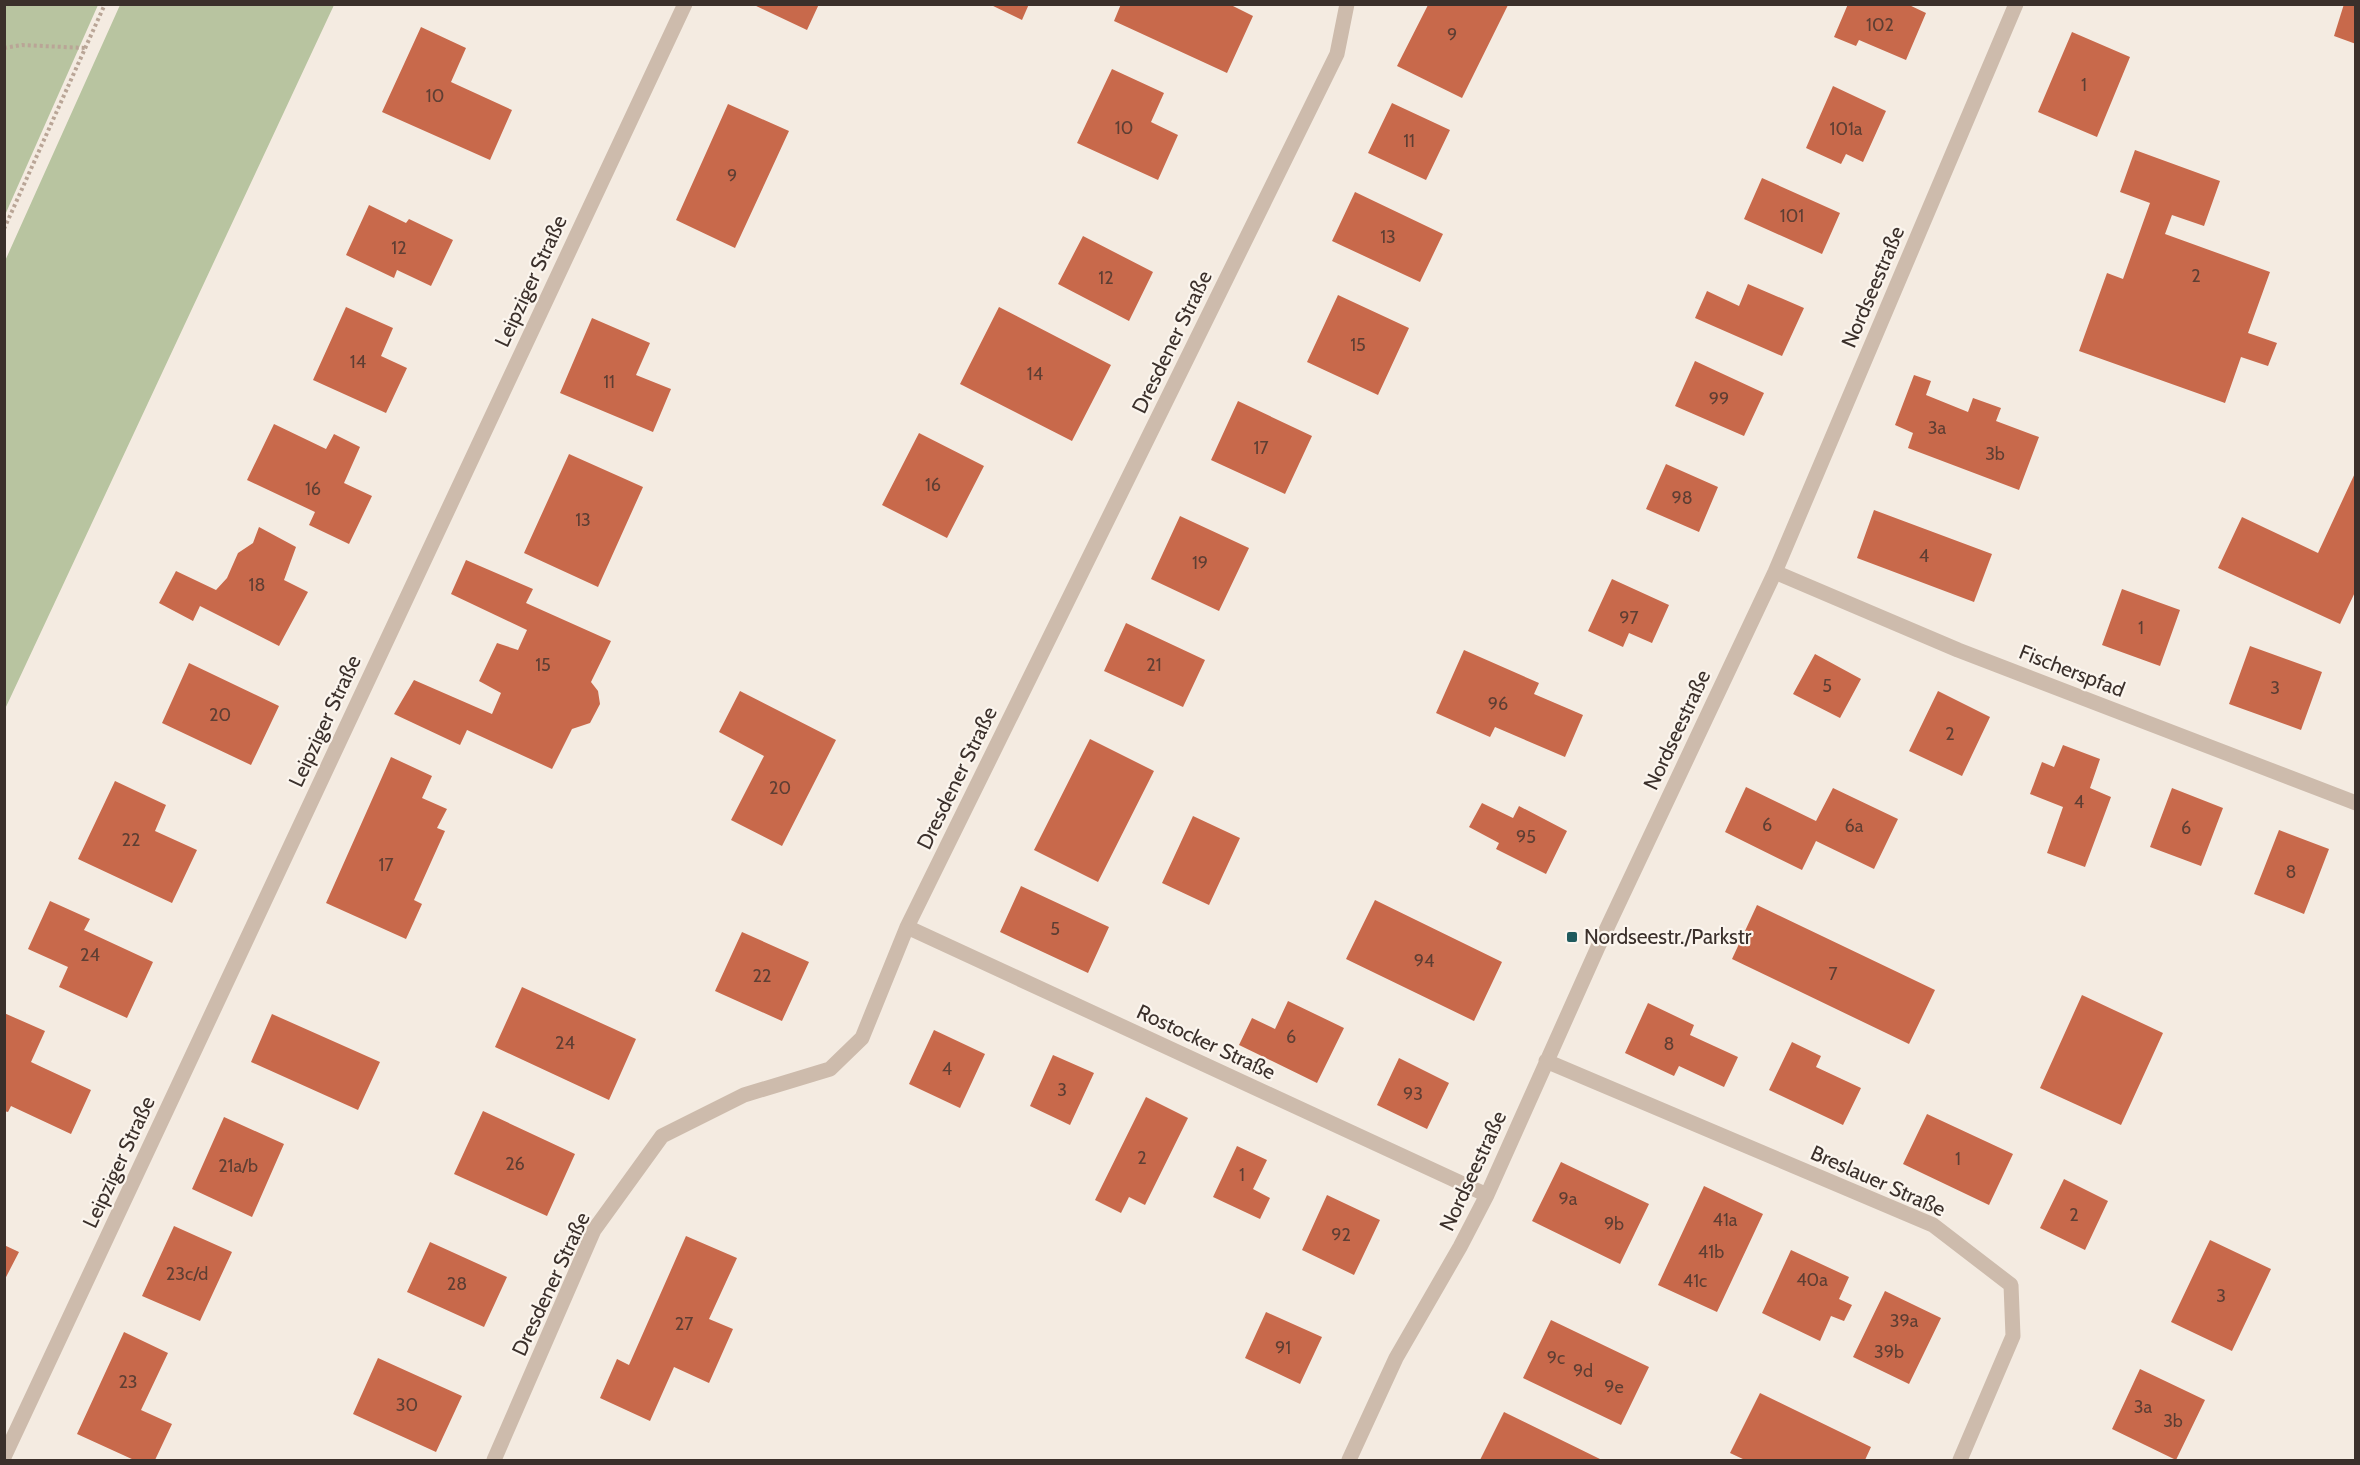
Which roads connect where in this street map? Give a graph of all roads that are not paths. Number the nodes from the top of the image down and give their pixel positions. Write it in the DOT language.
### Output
graph roads {
  1 [pos="685,4"];
  2 [pos="1347,4"];
  3 [pos="2016,4"];
  4 [pos="1775,573"];
  5 [pos="2355,803"];
  6 [pos="907,927"];
  7 [pos="1546,1061"];
  8 [pos="1487,1195"];
  9 [pos="4,1457"];
  10 [pos="495,1461"];
  11 [pos="1349,1461"];
  12 [pos="1960,1461"];
  1 -- 9 [label="street, Leipziger Straße"];
  2 -- 6 [label="street, Dresdener Straße"];
  3 -- 4 [label="street, Nordseestraße"];
  4 -- 5 [label="street, Fischerspfad"];
  4 -- 7 [label="street, Nordseestraße"];
  6 -- 8 [label="street, Rostocker Straße"];
  6 -- 10 [label="street, Dresdener Straße"];
  7 -- 8 [label="street, Nordseestraße"];
  7 -- 12 [label="street, Breslauer Straße"];
  8 -- 11 [label="street, Nordseestraße"];
}
